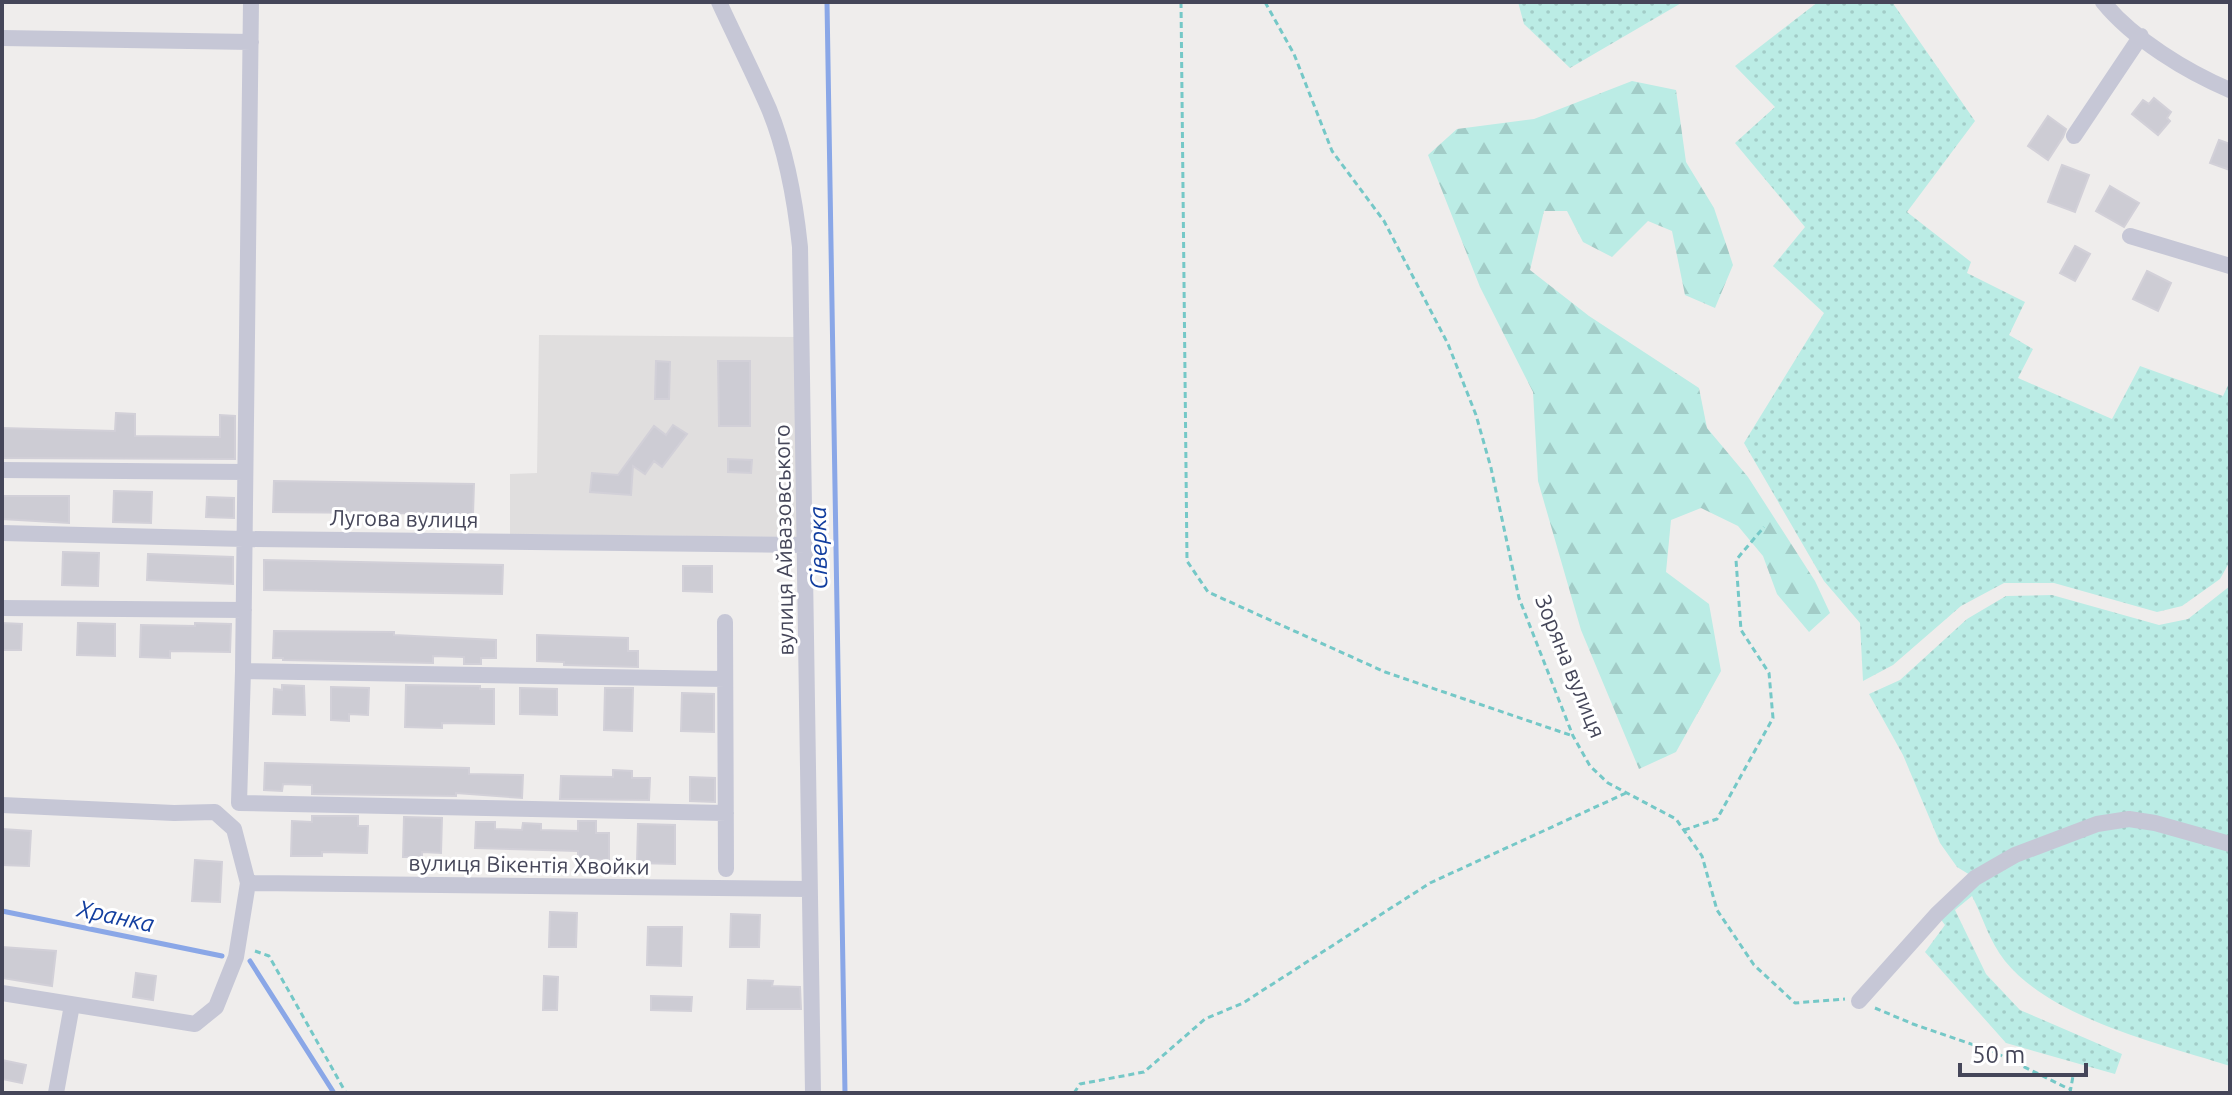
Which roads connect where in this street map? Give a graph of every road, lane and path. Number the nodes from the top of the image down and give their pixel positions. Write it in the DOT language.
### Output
graph roads {
  1 [pos="251,2"];
  2 [pos="719,2"];
  3 [pos="1181,2"];
  4 [pos="1265,2"];
  5 [pos="2103,2"];
  6 [pos="2141,36"];
  7 [pos="2,38"];
  8 [pos="251,42"];
  9 [pos="2230,90"];
  10 [pos="2074,136"];
  11 [pos="2130,236"];
  12 [pos="2230,266"];
  13 [pos="2,470"];
  14 [pos="245,472"];
  15 [pos="1764,527"];
  16 [pos="2,533"];
  17 [pos="244,539"];
  18 [pos="806,545"];
  19 [pos="2,608"];
  20 [pos="244,610"];
  21 [pos="725,622"];
  22 [pos="243,671"];
  23 [pos="725,679"];
  24 [pos="1573,736"];
  25 [pos="1626,793"];
  26 [pos="2,805"];
  27 [pos="726,813"];
  28 [pos="1684,830"];
  29 [pos="2230,844"];
  30 [pos="726,869"];
  31 [pos="248,883"];
  32 [pos="808,889"];
  33 [pos="238,943"];
  34 [pos="2,993"];
  35 [pos="1859,1001"];
  36 [pos="72,1005"];
  37 [pos="2073,1076"];
  38 [pos="2070,1091"];
  39 [pos="56,1093"];
  40 [pos="346,1093"];
  41 [pos="813,1093"];
  42 [pos="1074,1093"];
  1 -- 8 [label="street"];
  2 -- 18 [label="street, вулиця Айвазовського"];
  3 -- 24 [label="path"];
  4 -- 24 [label="path, Зоряна вулиця"];
  5 -- 6 [label="street"];
  6 -- 9 [label="street"];
  6 -- 10 [label="street"];
  7 -- 8 [label="street"];
  8 -- 14 [label="street"];
  11 -- 12 [label="street"];
  13 -- 14 [label="street"];
  14 -- 17 [label="street"];
  15 -- 28 [label="path"];
  16 -- 17 [label="street, Лугова вулиця"];
  17 -- 18 [label="street, Лугова вулиця"];
  17 -- 20 [label="street"];
  18 -- 32 [label="street, вулиця Айвазовського"];
  19 -- 20 [label="street"];
  20 -- 22 [label="street"];
  21 -- 23 [label="street"];
  22 -- 23 [label="street"];
  22 -- 27 [label="street"];
  23 -- 27 [label="street"];
  24 -- 25 [label="path, Зоряна вулиця"];
  25 -- 28 [label="path, Зоряна вулиця"];
  25 -- 42 [label="path"];
  26 -- 31 [label="street"];
  27 -- 30 [label="street"];
  28 -- 35 [label="path, Зоряна вулиця"];
  29 -- 35 [label="street"];
  31 -- 32 [label="street, вулиця Вікентія Хвойки"];
  31 -- 33 [label="street"];
  32 -- 41 [label="street, вулиця Айвазовського"];
  33 -- 36 [label="street"];
  33 -- 40 [label="path"];
  34 -- 36 [label="street"];
  35 -- 38 [label="path"];
  36 -- 39 [label="street"];
  37 -- 38 [label="path"];
}
